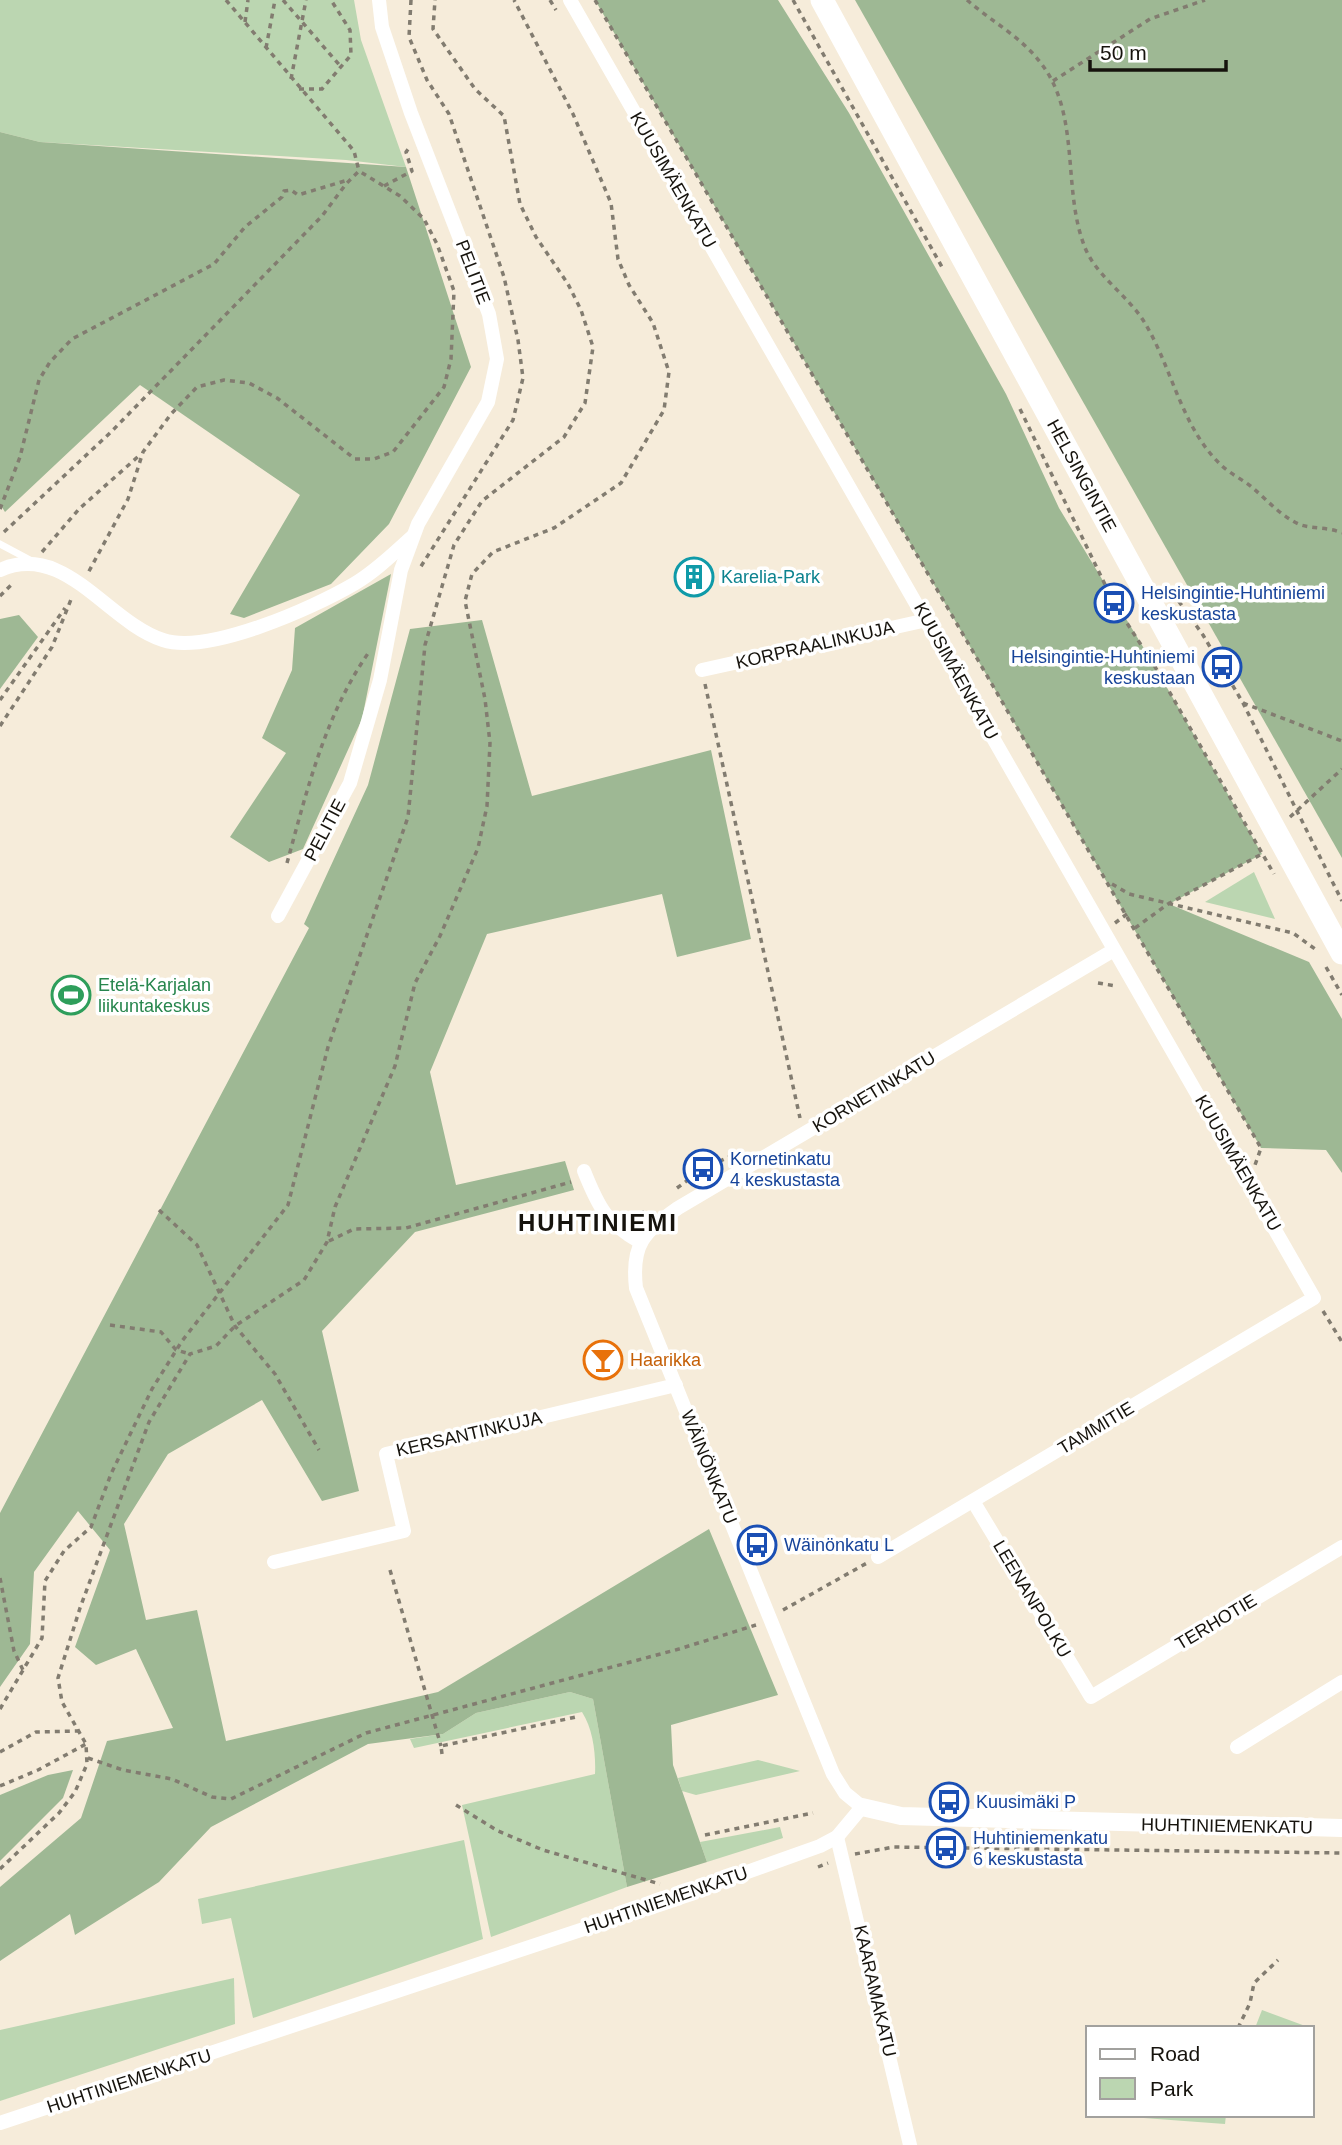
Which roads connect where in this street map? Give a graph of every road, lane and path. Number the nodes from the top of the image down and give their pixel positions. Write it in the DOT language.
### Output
graph roads {
  1 [pos="226,0"];
  2 [pos="248,0"];
  3 [pos="275,0"];
  4 [pos="283,0"];
  5 [pos="306,0"];
  6 [pos="331,0"];
  7 [pos="379,0"];
  8 [pos="411,0"];
  9 [pos="435,0"];
  10 [pos="514,0"];
  11 [pos="570,0"];
  12 [pos="595,0"];
  13 [pos="793,0"];
  14 [pos="822,0"];
  15 [pos="967,0"];
  16 [pos="1205,0"];
  17 [pos="245,23"];
  18 [pos="303,23"];
  19 [pos="266,48"];
  20 [pos="342,68"];
  21 [pos="292,79"];
  22 [pos="1053,80"];
  23 [pos="299,89"];
  24 [pos="420,135"];
  25 [pos="359,171"];
  26 [pos="350,180"];
  27 [pos="384,186"];
  28 [pos="945,272"];
  29 [pos="1015,399"];
  30 [pos="142,452"];
  31 [pos="0,509"];
  32 [pos="1342,533"];
  33 [pos="0,536"];
  34 [pos="414,537"];
  35 [pos="0,544"];
  36 [pos="33,562"];
  37 [pos="0,570"];
  38 [pos="419,570"];
  39 [pos="1161,574"];
  40 [pos="80,584"];
  41 [pos="0,596"];
  42 [pos="69,602"];
  43 [pos="927,620"];
  44 [pos="370,650"];
  45 [pos="702,670"];
  46 [pos="0,700"];
  47 [pos="1243,703"];
  48 [pos="0,726"];
  49 [pos="1342,741"];
  50 [pos="1342,769"];
  51 [pos="1297,814"];
  52 [pos="1262,854"];
  53 [pos="285,871"];
  54 [pos="1276,878"];
  55 [pos="1108,881"];
  56 [pos="1342,901"];
  57 [pos="1168,904"];
  58 [pos="278,916"];
  59 [pos="1135,928"];
  60 [pos="1310,938"];
  61 [pos="1114,950"];
  62 [pos="1333,957"];
  63 [pos="1342,995"];
  64 [pos="801,1124"];
  65 [pos="585,1175"];
  66 [pos="1248,1182"];
  67 [pos="159,1210"];
  68 [pos="327,1242"];
  69 [pos="640,1242"];
  70 [pos="220,1293"];
  71 [pos="1314,1298"];
  72 [pos="110,1325"];
  73 [pos="235,1326"];
  74 [pos="1342,1342"];
  75 [pos="176,1350"];
  76 [pos="190,1354"];
  77 [pos="676,1385"];
  78 [pos="319,1450"];
  79 [pos="973,1501"];
  80 [pos="1342,1547"];
  81 [pos="878,1557"];
  82 [pos="274,1562"];
  83 [pos="390,1570"];
  84 [pos="0,1578"];
  85 [pos="1,1592"];
  86 [pos="783,1610"];
  87 [pos="757,1625"];
  88 [pos="23,1670"];
  89 [pos="1342,1682"];
  90 [pos="1091,1697"];
  91 [pos="0,1709"];
  92 [pos="576,1717"];
  93 [pos="79,1731"];
  94 [pos="86,1744"];
  95 [pos="440,1746"];
  96 [pos="1237,1747"];
  97 [pos="0,1752"];
  98 [pos="442,1754"];
  99 [pos="88,1758"];
  100 [pos="0,1786"];
  101 [pos="456,1805"];
  102 [pos="862,1807"];
  103 [pos="814,1813"];
  104 [pos="1342,1828"];
  105 [pos="705,1835"];
  106 [pos="837,1837"];
  107 [pos="1342,1853"];
  108 [pos="844,1857"];
  109 [pos="818,1867"];
  110 [pos="0,1869"];
  111 [pos="660,1884"];
  112 [pos="1278,1960"];
  113 [pos="1239,2026"];
  114 [pos="0,2123"];
  115 [pos="910,2145"];
  1 -- 17 [label="path"];
  2 -- 17 [label="path"];
  3 -- 19 [label="path"];
  4 -- 18 [label="path"];
  5 -- 18 [label="path"];
  6 -- 20 [label="path"];
  7 -- 24 [label="street, PELITIE"];
  8 -- 38 [label="path"];
  9 -- 70 [label="path"];
  10 -- 68 [label="path"];
  11 -- 43 [label="street, KUUSIMÄENKATU"];
  12 -- 55 [label="path"];
  13 -- 28 [label="path"];
  14 -- 62 [label="main road, HELSINGINTIE"];
  15 -- 22 [label="path"];
  16 -- 22 [label="path"];
  17 -- 19 [label="path"];
  18 -- 20 [label="path"];
  18 -- 21 [label="path"];
  19 -- 21 [label="path"];
  20 -- 23 [label="path"];
  21 -- 23 [label="path"];
  22 -- 32 [label="path"];
  23 -- 25 [label="path"];
  24 -- 27 [label="path"];
  24 -- 34 [label="street, PELITIE"];
  25 -- 26 [label="path"];
  25 -- 27 [label="path"];
  26 -- 31 [label="path"];
  26 -- 33 [label="path"];
  27 -- 30 [label="path"];
  29 -- 52 [label="path"];
  30 -- 36 [label="path"];
  30 -- 40 [label="path"];
  34 -- 40 [label="street, PELITIE"];
  34 -- 58 [label="street, PELITIE"];
  35 -- 36 [label="lane"];
  36 -- 37 [label="street"];
  36 -- 40 [label="street, PELITIE"];
  36 -- 41 [label="path"];
  39 -- 47 [label="path"];
  40 -- 42 [label="path"];
  42 -- 46 [label="path"];
  42 -- 48 [label="path"];
  43 -- 45 [label="street, KORPRAALINKUJA"];
  43 -- 61 [label="street, KUUSIMÄENKATU"];
  44 -- 53 [label="path"];
  45 -- 64 [label="path"];
  47 -- 49 [label="path"];
  47 -- 51 [label="path"];
  50 -- 51 [label="path"];
  51 -- 56 [label="path"];
  52 -- 54 [label="path"];
  52 -- 57 [label="path"];
  55 -- 57 [label="path"];
  55 -- 59 [label="path"];
  57 -- 59 [label="path"];
  57 -- 60 [label="path"];
  59 -- 66 [label="path"];
  61 -- 66 [label="street, KUUSIMÄENKATU"];
  61 -- 69 [label="street, KORNETINKATU"];
  62 -- 63 [label="path"];
  65 -- 68 [label="path"];
  65 -- 69 [label="street"];
  66 -- 71 [label="street, KUUSIMÄENKATU"];
  67 -- 70 [label="path"];
  68 -- 73 [label="path"];
  69 -- 77 [label="street, WÄINÖNKATU"];
  70 -- 73 [label="path"];
  70 -- 75 [label="path"];
  71 -- 74 [label="path"];
  71 -- 79 [label="street, TAMMITIE"];
  72 -- 75 [label="path"];
  73 -- 76 [label="path"];
  73 -- 78 [label="path"];
  75 -- 76 [label="path"];
  75 -- 88 [label="path"];
  76 -- 93 [label="path"];
  77 -- 82 [label="street, KERSANTINKUJA"];
  77 -- 102 [label="street, WÄINÖNKATU"];
  79 -- 81 [label="street, TAMMITIE"];
  79 -- 90 [label="street, LEENANPOLKU"];
  80 -- 90 [label="street, TERHOTIE"];
  81 -- 86 [label="path"];
  83 -- 95 [label="path"];
  84 -- 85 [label="path"];
  85 -- 88 [label="path"];
  87 -- 99 [label="path"];
  88 -- 91 [label="path"];
  89 -- 96 [label="street"];
  92 -- 95 [label="path"];
  93 -- 94 [label="path"];
  93 -- 97 [label="path"];
  94 -- 99 [label="path"];
  94 -- 100 [label="path"];
  95 -- 98 [label="path"];
  99 -- 110 [label="path"];
  101 -- 111 [label="path"];
  102 -- 104 [label="street, HUHTINIEMENKATU"];
  102 -- 106 [label="street, HUHTINIEMENKATU"];
  103 -- 105 [label="path"];
  106 -- 108 [label="street, KAARAMAKATU"];
  106 -- 114 [label="street, HUHTINIEMENKATU"];
  107 -- 108 [label="path"];
  108 -- 109 [label="path"];
  108 -- 115 [label="street, KAARAMAKATU"];
  112 -- 113 [label="path"];
}
